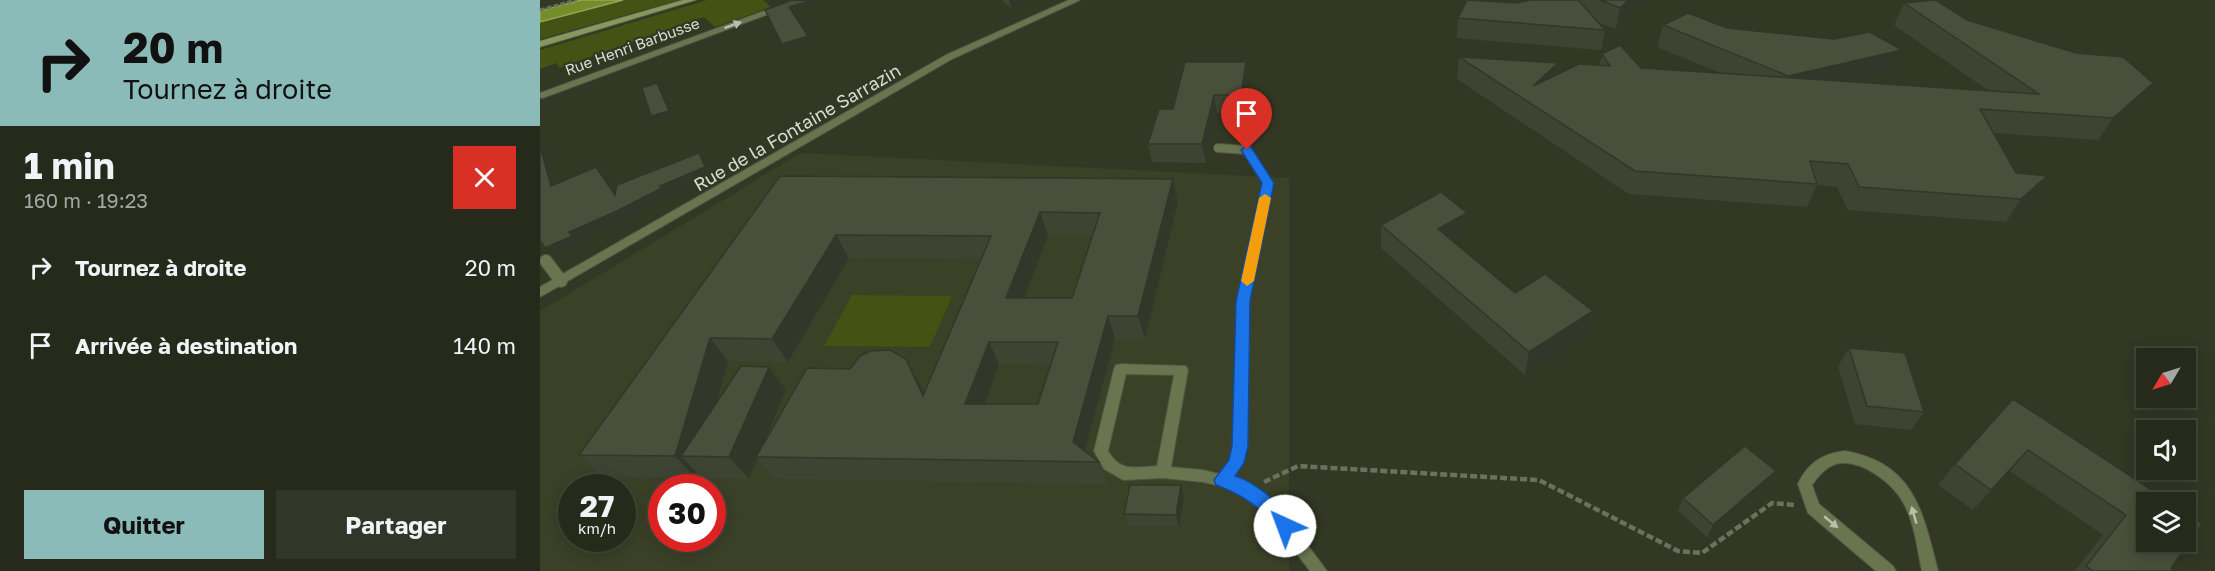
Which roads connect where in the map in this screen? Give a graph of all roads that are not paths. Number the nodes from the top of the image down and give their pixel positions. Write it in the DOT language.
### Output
graph roads {
  1 [pos="692,0"];
  2 [pos="802,0"];
  3 [pos="1076,0"];
  4 [pos="540,44"];
  5 [pos="540,96"];
  6 [pos="1218,148"];
  7 [pos="546,261"];
  8 [pos="561,281"];
  9 [pos="540,293"];
  10 [pos="1163,472"];
  11 [pos="1222,480"];
  12 [pos="1319,571"];
  13 [pos="1888,571"];
  14 [pos="1930,571"];
  1 -- 4 [label="main road"];
  5 -- 2 [label="street, Rue Henri Barbusse, one-way"];
  3 -- 8 [label="street, Rue de la Fontaine Sarrazin"];
  6 -- 11 [label="lane"];
  7 -- 8 [label="lane"];
  8 -- 9 [label="street, Rue de la Fontaine Sarrazin"];
  10 -- 10 [label="street"];
  10 -- 11 [label="street"];
  11 -- 12 [label="street"];
  14 -- 13 [label="street, one-way"];
}
